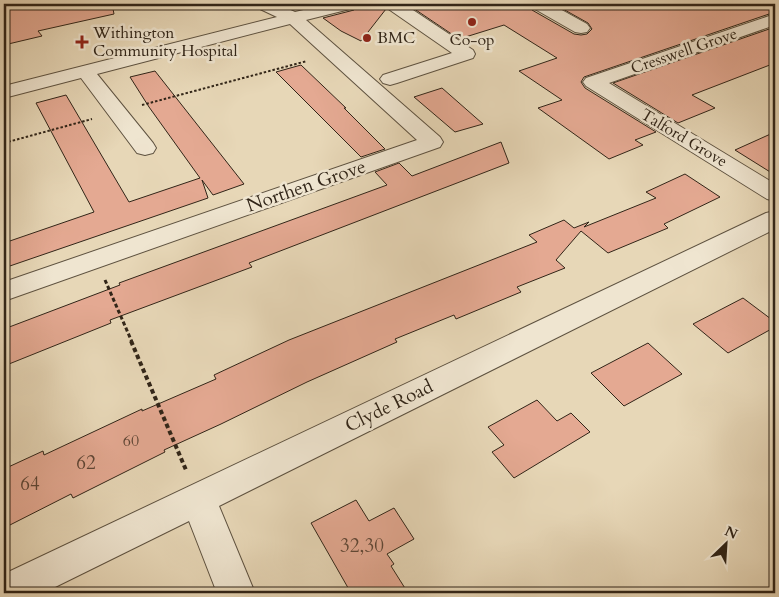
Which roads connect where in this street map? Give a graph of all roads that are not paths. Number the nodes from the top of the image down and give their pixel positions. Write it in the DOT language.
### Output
graph roads {
  1 [pos="264,4"];
  2 [pos="348,4"];
  3 [pos="392,4"];
  4 [pos="539,4"];
  5 [pos="293,18"];
  6 [pos="775,19"];
  7 [pos="581,28"];
  8 [pos="84,71"];
  9 [pos="390,79"];
  10 [pos="593,82"];
  11 [pos="4,92"];
  12 [pos="145,148"];
  13 [pos="775,194"];
  14 [pos="775,219"];
  15 [pos="4,292"];
  16 [pos="198,498"];
  17 [pos="4,593"];
  18 [pos="236,593"];
  1 -- 5 [label="street, Northen Grove"];
  2 -- 5 [label="street"];
  3 -- 9 [label="street"];
  4 -- 7 [label="street"];
  5 -- 8 [label="street"];
  5 -- 15 [label="street, Northen Grove"];
  6 -- 10 [label="street, Cresswell Grove"];
  8 -- 11 [label="street"];
  8 -- 12 [label="street"];
  10 -- 13 [label="street, Talford Grove"];
  14 -- 16 [label="street, Clyde Road"];
  16 -- 17 [label="street, Clyde Road"];
  16 -- 18 [label="street"];
}
